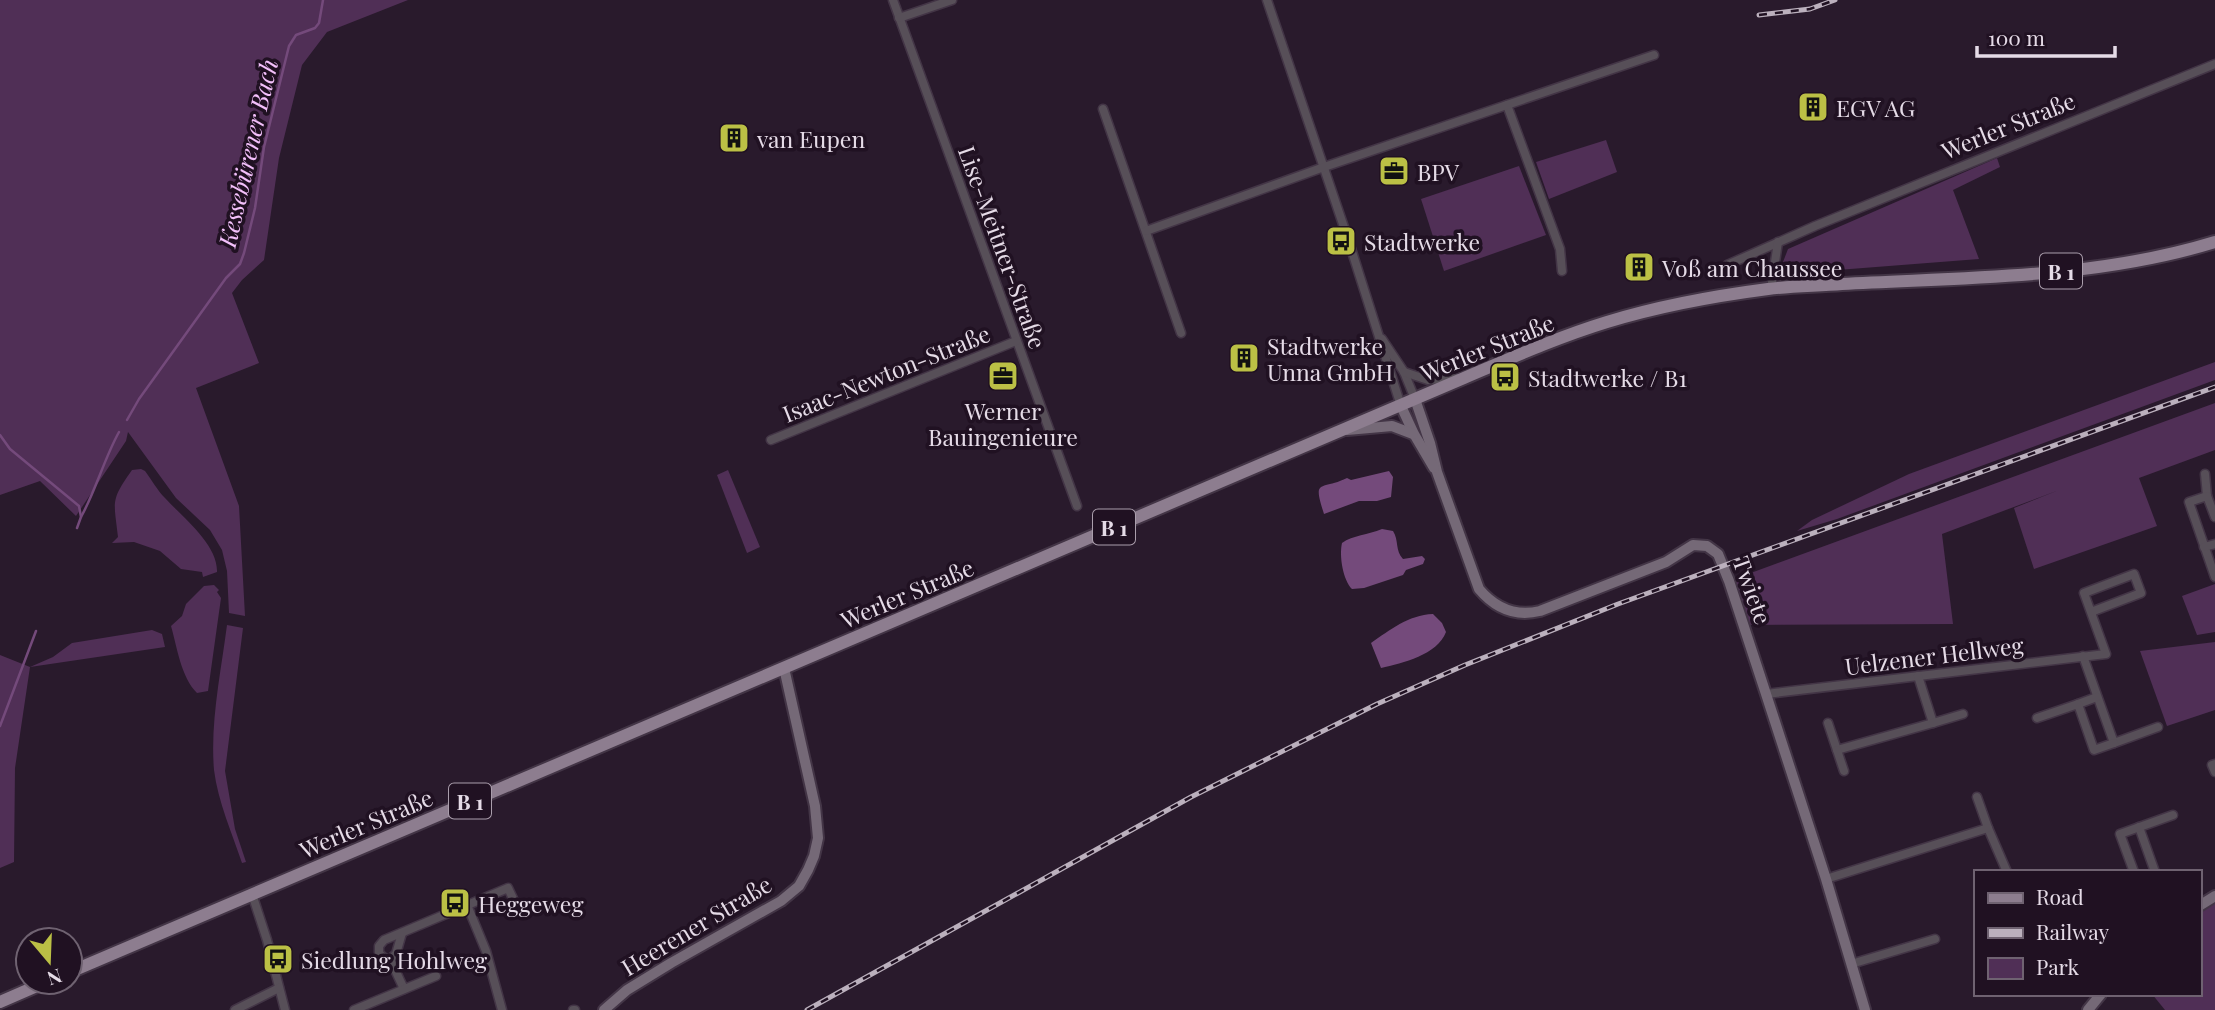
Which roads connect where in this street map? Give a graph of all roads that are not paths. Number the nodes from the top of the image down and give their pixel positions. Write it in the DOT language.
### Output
graph roads {
  1 [pos="893,0"];
  2 [pos="952,0"];
  3 [pos="1267,0"];
  4 [pos="899,18"];
  5 [pos="1654,55"];
  6 [pos="2215,64"];
  7 [pos="1507,105"];
  8 [pos="1103,109"];
  9 [pos="1324,167"];
  10 [pos="1146,231"];
  11 [pos="1778,242"];
  12 [pos="2215,242"];
  13 [pos="1727,265"];
  14 [pos="1562,271"];
  15 [pos="1771,289"];
  16 [pos="1181,334"];
  17 [pos="1380,337"];
  18 [pos="1016,341"];
  19 [pos="1404,372"];
  20 [pos="1464,378"];
  21 [pos="1415,399"];
  22 [pos="1401,406"];
  23 [pos="1345,430"];
  24 [pos="1413,434"];
  25 [pos="771,440"];
  26 [pos="1437,472"];
  27 [pos="2205,474"];
  28 [pos="2207,496"];
  29 [pos="1077,506"];
  30 [pos="2215,517"];
  31 [pos="2215,544"];
  32 [pos="2204,547"];
  33 [pos="2215,577"];
  34 [pos="2091,612"];
  35 [pos="2083,656"];
  36 [pos="784,668"];
  37 [pos="1918,676"];
  38 [pos="1766,694"];
  39 [pos="2097,696"];
  40 [pos="2078,704"];
  41 [pos="1963,713"];
  42 [pos="2037,718"];
  43 [pos="1828,723"];
  44 [pos="1933,723"];
  45 [pos="2158,727"];
  46 [pos="2114,743"];
  47 [pos="1837,750"];
  48 [pos="2215,764"];
  49 [pos="1844,771"];
  50 [pos="2215,772"];
  51 [pos="1978,797"];
  52 [pos="2173,814"];
  53 [pos="2139,827"];
  54 [pos="1988,828"];
  55 [pos="2006,870"];
  56 [pos="2133,870"];
  57 [pos="2154,870"];
  58 [pos="1826,879"];
  59 [pos="252,894"];
  60 [pos="467,905"];
  61 [pos="517,907"];
  62 [pos="402,933"];
  63 [pos="1936,939"];
  64 [pos="390,959"];
  65 [pos="1852,964"];
  66 [pos="84,966"];
  67 [pos="436,976"];
  68 [pos="279,988"];
  69 [pos="404,989"];
  70 [pos="2099,996"];
  71 [pos="235,1010"];
  72 [pos="285,1010"];
  73 [pos="354,1010"];
  74 [pos="502,1010"];
  75 [pos="604,1010"];
  76 [pos="1865,1010"];
  77 [pos="2088,1010"];
  1 -- 4 [label="street, Lise-Meitner-Straße"];
  2 -- 4 [label="street"];
  3 -- 9 [label="street"];
  4 -- 18 [label="street, Lise-Meitner-Straße"];
  5 -- 7 [label="street"];
  6 -- 11 [label="street, Werler Straße"];
  7 -- 9 [label="street"];
  7 -- 14 [label="street"];
  8 -- 10 [label="street"];
  9 -- 10 [label="street"];
  9 -- 17 [label="street"];
  10 -- 16 [label="street"];
  11 -- 13 [label="street, Werler Straße"];
  11 -- 15 [label="street"];
  12 -- 15 [label="main road, Werler Straße / B 1"];
  15 -- 20 [label="main road, Werler Straße / B 1"];
  17 -- 19 [label="street"];
  17 -- 22 [label="street"];
  18 -- 25 [label="street, Isaac-Newton-Straße"];
  18 -- 29 [label="street, Lise-Meitner-Straße"];
  19 -- 20 [label="street"];
  19 -- 21 [label="street"];
  20 -- 21 [label="main road, Werler Straße / B 1"];
  21 -- 22 [label="main road, Werler Straße / B 1"];
  21 -- 26 [label="street, Twiete"];
  22 -- 23 [label="main road, Werler Straße / B 1"];
  22 -- 24 [label="street, Twiete"];
  23 -- 24 [label="street"];
  23 -- 36 [label="main road, Werler Straße / B 1"];
  24 -- 26 [label="street, Twiete"];
  26 -- 38 [label="street, Twiete"];
  27 -- 28 [label="street"];
  28 -- 30 [label="street"];
  28 -- 32 [label="street"];
  31 -- 32 [label="street"];
  32 -- 33 [label="street"];
  34 -- 34 [label="street"];
  34 -- 35 [label="street, Uelzener Hellweg"];
  35 -- 37 [label="street, Uelzener Hellweg"];
  35 -- 39 [label="street"];
  36 -- 59 [label="main road, Werler Straße / B 1"];
  36 -- 75 [label="street, Heerener Straße"];
  37 -- 38 [label="street, Uelzener Hellweg"];
  37 -- 44 [label="street"];
  38 -- 58 [label="street, Twiete"];
  39 -- 40 [label="street"];
  39 -- 46 [label="street"];
  40 -- 42 [label="street"];
  40 -- 46 [label="street"];
  41 -- 44 [label="street"];
  43 -- 47 [label="street"];
  44 -- 47 [label="street"];
  45 -- 46 [label="street"];
  47 -- 49 [label="street"];
  48 -- 50 [label="street"];
  51 -- 54 [label="street"];
  52 -- 53 [label="street"];
  53 -- 56 [label="street"];
  53 -- 57 [label="street"];
  54 -- 55 [label="street"];
  54 -- 58 [label="street"];
  58 -- 65 [label="street, Twiete"];
  59 -- 66 [label="main road, Werler Straße / B 1"];
  59 -- 68 [label="street"];
  60 -- 61 [label="street"];
  60 -- 62 [label="street"];
  60 -- 74 [label="street"];
  62 -- 64 [label="street"];
  62 -- 64 [label="street"];
  63 -- 65 [label="street"];
  64 -- 69 [label="street"];
  65 -- 76 [label="street, Twiete"];
  67 -- 69 [label="street"];
  68 -- 71 [label="street"];
  68 -- 72 [label="street"];
  69 -- 73 [label="street"];
  70 -- 77 [label="street"];
}
